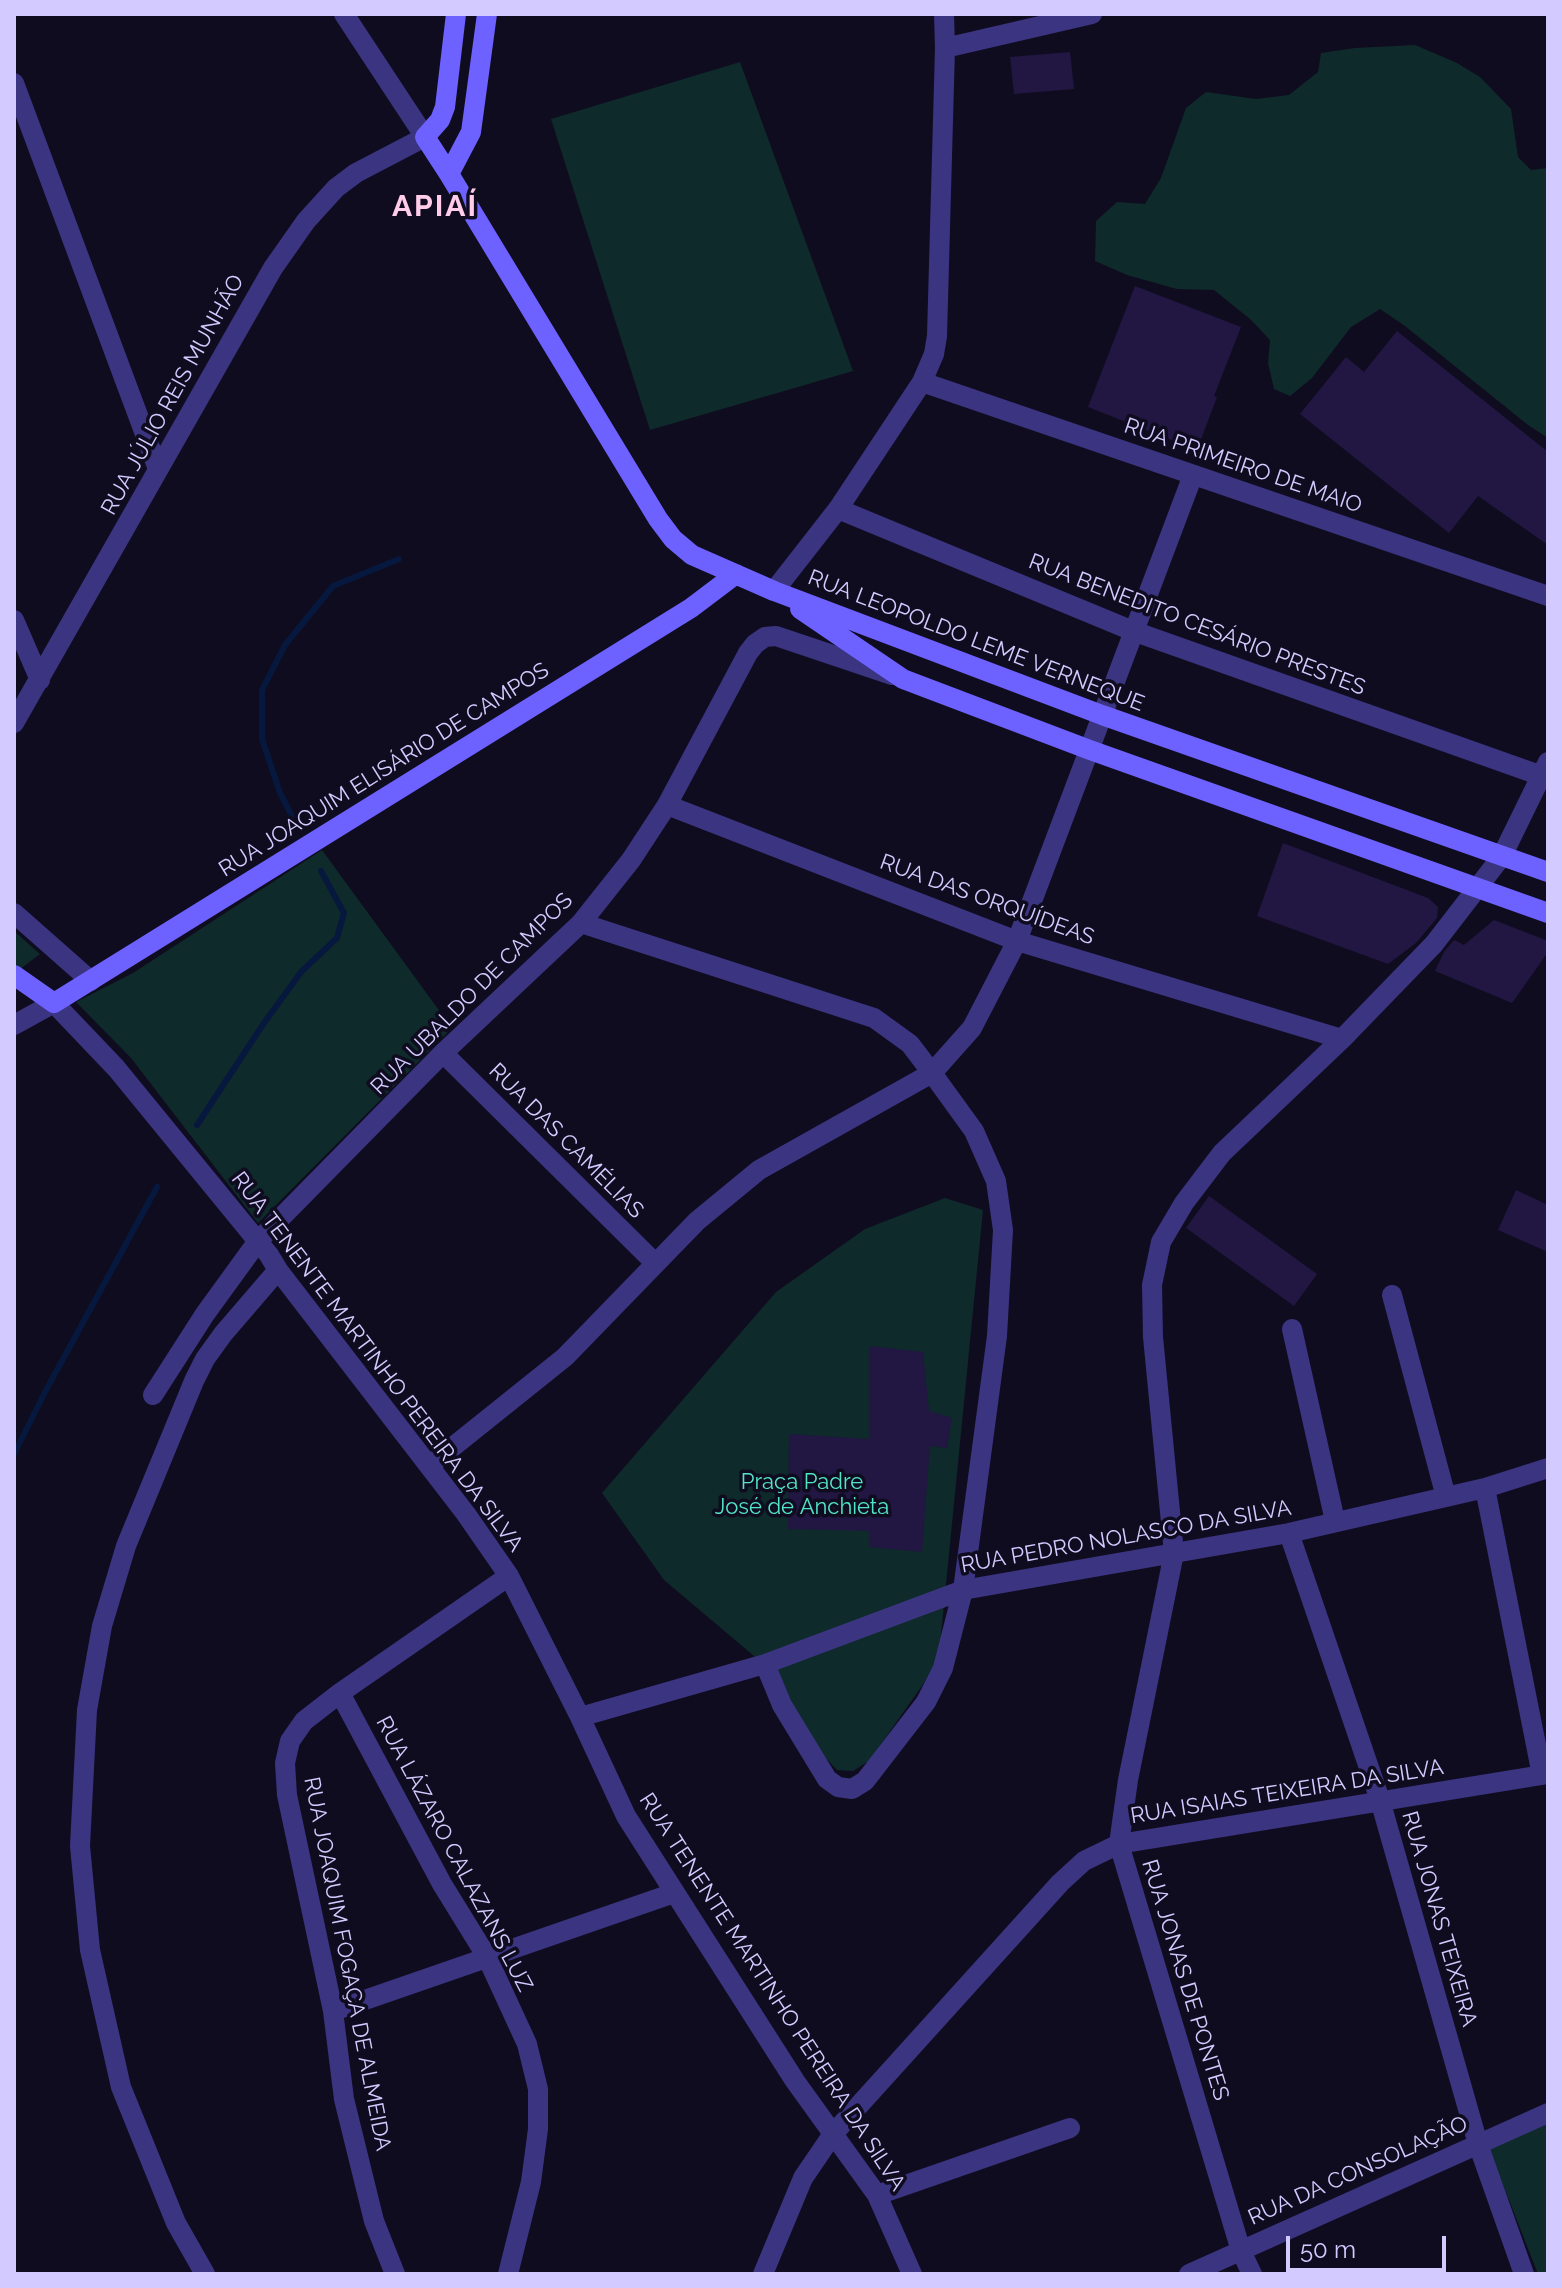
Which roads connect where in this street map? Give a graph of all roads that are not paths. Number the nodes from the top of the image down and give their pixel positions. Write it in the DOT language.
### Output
graph roads {
  1 [pos="344,14"];
  2 [pos="456,14"];
  3 [pos="487,14"];
  4 [pos="944,14"];
  5 [pos="1092,14"];
  6 [pos="945,48"];
  7 [pos="14,83"];
  8 [pos="425,137"];
  9 [pos="449,174"];
  10 [pos="922,382"];
  11 [pos="158,469"];
  12 [pos="1193,475"];
  13 [pos="838,509"];
  14 [pos="736,574"];
  15 [pos="774,591"];
  16 [pos="1548,596"];
  17 [pos="14,620"];
  18 [pos="1133,631"];
  19 [pos="903,679"];
  20 [pos="40,680"];
  21 [pos="1102,715"];
  22 [pos="14,723"];
  23 [pos="1090,750"];
  24 [pos="1545,769"];
  25 [pos="667,805"];
  26 [pos="1502,856"];
  27 [pos="1548,872"];
  28 [pos="1479,887"];
  29 [pos="14,913"];
  30 [pos="1548,913"];
  31 [pos="581,923"];
  32 [pos="1017,941"];
  33 [pos="14,975"];
  34 [pos="91,981"];
  35 [pos="54,1003"];
  36 [pos="14,1025"];
  37 [pos="1342,1039"];
  38 [pos="443,1053"];
  39 [pos="932,1073"];
  40 [pos="258,1241"];
  41 [pos="655,1263"];
  42 [pos="278,1270"];
  43 [pos="1392,1295"];
  44 [pos="1292,1329"];
  45 [pos="153,1395"];
  46 [pos="429,1466"];
  47 [pos="1548,1468"];
  48 [pos="1485,1488"];
  49 [pos="1446,1497"];
  50 [pos="1335,1521"];
  51 [pos="1289,1533"];
  52 [pos="1174,1553"];
  53 [pos="509,1576"];
  54 [pos="963,1590"];
  55 [pos="765,1664"];
  56 [pos="340,1693"];
  57 [pos="580,1717"];
  58 [pos="1545,1774"];
  59 [pos="1380,1800"];
  60 [pos="1119,1844"];
  61 [pos="674,1893"];
  62 [pos="487,1957"];
  63 [pos="333,2011"];
  64 [pos="1548,2113"];
  65 [pos="1070,2128"];
  66 [pos="833,2134"];
  67 [pos="1478,2144"];
  68 [pos="877,2195"];
  69 [pos="1241,2251"];
  70 [pos="205,2274"];
  71 [pos="395,2274"];
  72 [pos="508,2274"];
  73 [pos="763,2274"];
  74 [pos="912,2274"];
  75 [pos="1189,2274"];
  76 [pos="1252,2274"];
  77 [pos="1524,2274"];
  1 -- 8 [label="street"];
  2 -- 8 [label="main road"];
  3 -- 9 [label="main road"];
  4 -- 6 [label="street"];
  5 -- 6 [label="street"];
  6 -- 10 [label="street"];
  7 -- 11 [label="street"];
  8 -- 9 [label="main road"];
  8 -- 11 [label="street, RUA JÚLIO REIS MUNHÃO"];
  9 -- 14 [label="main road"];
  10 -- 12 [label="street, RUA PRIMEIRO DE MAIO"];
  10 -- 13 [label="street"];
  11 -- 20 [label="street, RUA JÚLIO REIS MUNHÃO"];
  12 -- 16 [label="street, RUA PRIMEIRO DE MAIO"];
  12 -- 18 [label="street"];
  13 -- 15 [label="street"];
  13 -- 18 [label="street, RUA BENEDITO CESÁRIO PRESTES"];
  14 -- 15 [label="main road"];
  14 -- 34 [label="main road, RUA JOAQUIM ELISÁRIO DE CAMPOS"];
  15 -- 19 [label="main road, RUA LEOPOLDO LEME VERNEQUE"];
  15 -- 21 [label="main road, RUA LEOPOLDO LEME VERNEQUE"];
  17 -- 20 [label="street"];
  18 -- 21 [label="street"];
  18 -- 24 [label="street, RUA BENEDITO CESÁRIO PRESTES"];
  19 -- 23 [label="main road, RUA LEOPOLDO LEME VERNEQUE"];
  19 -- 25 [label="street, RUA UBALDO DE CAMPOS"];
  20 -- 22 [label="street, RUA JÚLIO REIS MUNHÃO"];
  21 -- 23 [label="street"];
  21 -- 26 [label="main road, RUA LEOPOLDO LEME VERNEQUE"];
  23 -- 28 [label="main road, RUA LEOPOLDO LEME VERNEQUE"];
  23 -- 32 [label="street"];
  24 -- 26 [label="street, RUA JONAS DE PONTES"];
  25 -- 31 [label="street, RUA UBALDO DE CAMPOS"];
  25 -- 32 [label="street, RUA DAS ORQUÍDEAS"];
  26 -- 27 [label="main road, RUA LEOPOLDO LEME VERNEQUE"];
  26 -- 28 [label="street, RUA JONAS DE PONTES"];
  28 -- 30 [label="main road, RUA LEOPOLDO LEME VERNEQUE"];
  28 -- 37 [label="street, RUA JONAS DE PONTES"];
  29 -- 34 [label="street"];
  31 -- 38 [label="street, RUA UBALDO DE CAMPOS"];
  31 -- 39 [label="street"];
  32 -- 37 [label="street, RUA DAS ORQUÍDEAS"];
  32 -- 39 [label="street"];
  33 -- 35 [label="main road"];
  34 -- 35 [label="main road, RUA JOAQUIM ELISÁRIO DE CAMPOS"];
  35 -- 36 [label="street"];
  35 -- 40 [label="street, RUA TENENTE MARTINHO PEREIRA DA SILVA"];
  37 -- 52 [label="street, RUA JONAS DE PONTES"];
  38 -- 40 [label="street, RUA UBALDO DE CAMPOS"];
  38 -- 41 [label="street, RUA DAS CAMÉLIAS"];
  39 -- 41 [label="street"];
  39 -- 54 [label="street"];
  40 -- 42 [label="street, RUA TENENTE MARTINHO PEREIRA DA SILVA"];
  40 -- 45 [label="street, RUA UBALDO DE CAMPOS"];
  41 -- 46 [label="street"];
  42 -- 46 [label="street, RUA TENENTE MARTINHO PEREIRA DA SILVA"];
  42 -- 70 [label="street"];
  43 -- 49 [label="street"];
  44 -- 50 [label="street"];
  46 -- 53 [label="street, RUA TENENTE MARTINHO PEREIRA DA SILVA"];
  47 -- 48 [label="street, RUA PEDRO NOLASCO DA SILVA"];
  48 -- 49 [label="street, RUA PEDRO NOLASCO DA SILVA"];
  48 -- 58 [label="street"];
  49 -- 50 [label="street, RUA PEDRO NOLASCO DA SILVA"];
  50 -- 51 [label="street, RUA PEDRO NOLASCO DA SILVA"];
  51 -- 52 [label="street, RUA PEDRO NOLASCO DA SILVA"];
  51 -- 59 [label="street, RUA JONAS TEIXEIRA"];
  52 -- 54 [label="street, RUA PEDRO NOLASCO DA SILVA"];
  52 -- 60 [label="street, RUA JONAS DE PONTES"];
  53 -- 56 [label="street, RUA JOAQUIM FOGAÇA DE ALMEIDA"];
  53 -- 57 [label="street, RUA TENENTE MARTINHO PEREIRA DA SILVA"];
  54 -- 55 [label="street, RUA PEDRO NOLASCO DA SILVA"];
  54 -- 55 [label="street"];
  55 -- 57 [label="street, RUA PEDRO NOLASCO DA SILVA"];
  56 -- 62 [label="street, RUA LÁZARO CALAZANS LUZ"];
  56 -- 63 [label="street, RUA JOAQUIM FOGAÇA DE ALMEIDA"];
  57 -- 61 [label="street, RUA TENENTE MARTINHO PEREIRA DA SILVA"];
  58 -- 59 [label="street, RUA ISAIAS TEIXEIRA DA SILVA"];
  59 -- 60 [label="street, RUA ISAIAS TEIXEIRA DA SILVA"];
  59 -- 67 [label="street, RUA JONAS TEIXEIRA"];
  60 -- 66 [label="street, RUA ISAIAS TEIXEIRA DA SILVA"];
  60 -- 69 [label="street, RUA JONAS DE PONTES"];
  61 -- 62 [label="street"];
  61 -- 66 [label="street, RUA TENENTE MARTINHO PEREIRA DA SILVA"];
  62 -- 63 [label="street"];
  62 -- 72 [label="street, RUA LÁZARO CALAZANS LUZ"];
  63 -- 71 [label="street, RUA JOAQUIM FOGAÇA DE ALMEIDA"];
  64 -- 67 [label="street, RUA DA CONSOLAÇÃO"];
  65 -- 68 [label="street"];
  66 -- 68 [label="street, RUA TENENTE MARTINHO PEREIRA DA SILVA"];
  66 -- 73 [label="street, RUA ISAIAS TEIXEIRA DA SILVA"];
  67 -- 69 [label="street, RUA DA CONSOLAÇÃO"];
  67 -- 77 [label="street, RUA JONAS TEIXEIRA"];
  68 -- 74 [label="street, RUA TENENTE MARTINHO PEREIRA DA SILVA"];
  69 -- 75 [label="street, RUA DA CONSOLAÇÃO"];
  69 -- 76 [label="street, RUA JONAS DE PONTES"];
}
